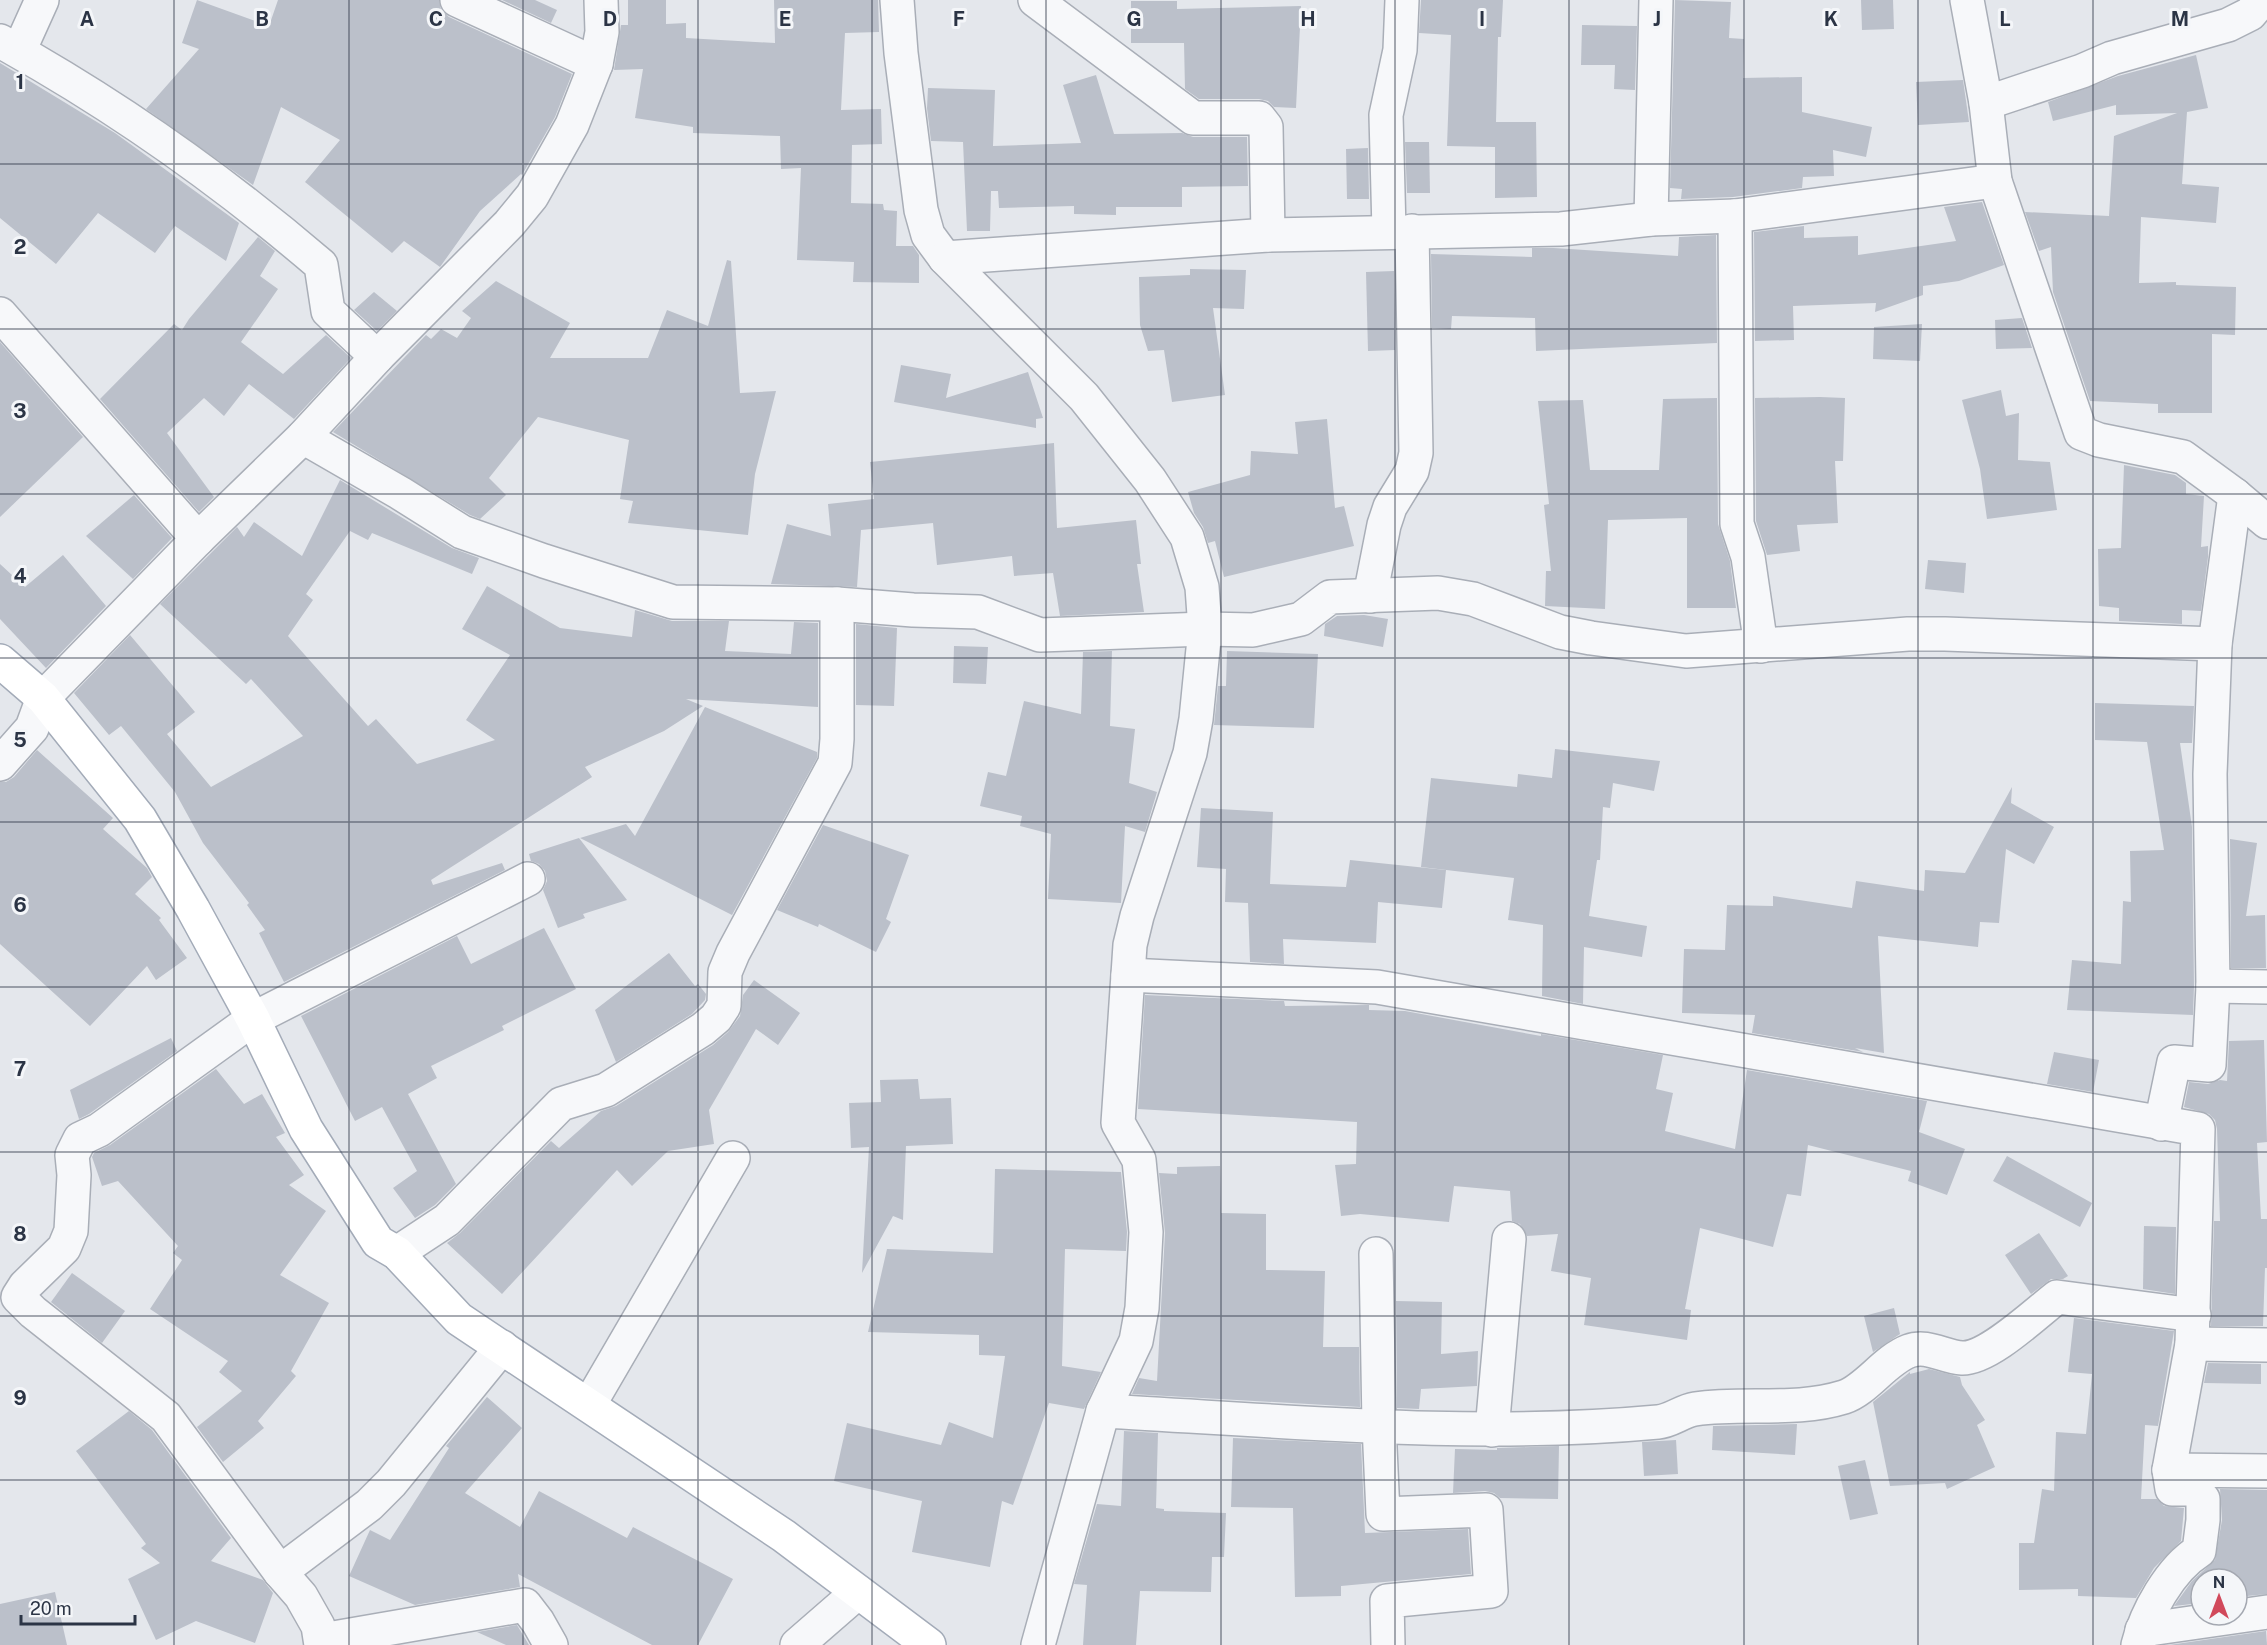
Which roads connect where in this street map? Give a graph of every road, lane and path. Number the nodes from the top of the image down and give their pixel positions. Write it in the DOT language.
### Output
graph roads {
  1 [pos="42,0"];
  2 [pos="457,0"];
  3 [pos="602,0"];
  4 [pos="897,0"];
  5 [pos="1035,0"];
  6 [pos="1402,0"];
  7 [pos="1656,0"];
  8 [pos="1967,0"];
  9 [pos="2262,0"];
  10 [pos="9,46"];
  11 [pos="596,64"];
  12 [pos="1986,103"];
  13 [pos="1995,181"];
  14 [pos="1735,216"];
  15 [pos="1651,219"];
  16 [pos="1400,231"];
  17 [pos="1268,235"];
  18 [pos="945,258"];
  19 [pos="0,314"];
  20 [pos="377,357"];
  21 [pos="303,437"];
  22 [pos="2235,495"];
  23 [pos="2267,522"];
  24 [pos="198,539"];
  25 [pos="1370,596"];
  26 [pos="837,604"];
  27 [pos="1204,629"];
  28 [pos="2215,644"];
  29 [pos="1761,646"];
  30 [pos="0,661"];
  31 [pos="43,698"];
  32 [pos="0,764"];
  33 [pos="528,879"];
  34 [pos="1128,975"];
  35 [pos="2213,986"];
  36 [pos="2267,987"];
  37 [pos="253,1019"];
  38 [pos="2161,1124"];
  39 [pos="733,1158"];
  40 [pos="1509,1239"];
  41 [pos="397,1253"];
  42 [pos="1376,1254"];
  43 [pos="2193,1330"];
  44 [pos="2267,1345"];
  45 [pos="502,1347"];
  46 [pos="589,1405"];
  47 [pos="1103,1411"];
  48 [pos="1378,1425"];
  49 [pos="1492,1430"];
  50 [pos="2169,1470"];
  51 [pos="2267,1471"];
  52 [pos="280,1572"];
  53 [pos="858,1592"];
  54 [pos="2267,1612"];
  55 [pos="2140,1637"];
  56 [pos="322,1643"];
  57 [pos="551,1645"];
  58 [pos="797,1645"];
  59 [pos="929,1645"];
  60 [pos="1038,1645"];
  61 [pos="1388,1645"];
  1 -- 10 [label="street"];
  2 -- 11 [label="street"];
  3 -- 11 [label="street"];
  4 -- 18 [label="street"];
  5 -- 17 [label="street"];
  6 -- 16 [label="street"];
  7 -- 15 [label="street"];
  8 -- 12 [label="street"];
  9 -- 12 [label="street"];
  10 -- 20 [label="street"];
  11 -- 20 [label="street"];
  12 -- 13 [label="street"];
  13 -- 14 [label="street"];
  13 -- 22 [label="street"];
  14 -- 15 [label="street"];
  14 -- 29 [label="street"];
  15 -- 16 [label="street"];
  16 -- 17 [label="street"];
  16 -- 25 [label="street"];
  17 -- 18 [label="street"];
  18 -- 27 [label="street"];
  19 -- 24 [label="street"];
  20 -- 21 [label="street"];
  21 -- 24 [label="street"];
  21 -- 26 [label="street"];
  22 -- 23 [label="street"];
  22 -- 28 [label="street"];
  24 -- 31 [label="street"];
  25 -- 27 [label="street"];
  25 -- 29 [label="street"];
  26 -- 27 [label="street"];
  26 -- 41 [label="street"];
  27 -- 34 [label="street"];
  28 -- 29 [label="street"];
  28 -- 35 [label="street"];
  30 -- 31 [label="main road"];
  31 -- 32 [label="street"];
  31 -- 37 [label="main road"];
  33 -- 37 [label="street"];
  34 -- 38 [label="street"];
  34 -- 47 [label="street"];
  35 -- 36 [label="street"];
  35 -- 38 [label="street"];
  37 -- 41 [label="main road"];
  37 -- 52 [label="street"];
  38 -- 43 [label="street"];
  39 -- 46 [label="street"];
  40 -- 49 [label="street"];
  41 -- 45 [label="main road"];
  42 -- 48 [label="street"];
  43 -- 44 [label="street"];
  43 -- 49 [label="street"];
  43 -- 50 [label="street"];
  45 -- 46 [label="main road"];
  45 -- 52 [label="street"];
  46 -- 53 [label="main road"];
  47 -- 48 [label="street"];
  47 -- 60 [label="street"];
  48 -- 49 [label="street"];
  48 -- 61 [label="street"];
  50 -- 51 [label="street"];
  50 -- 55 [label="street"];
  52 -- 56 [label="street"];
  53 -- 58 [label="street"];
  53 -- 59 [label="main road"];
  54 -- 55 [label="street"];
  56 -- 57 [label="street"];
}
